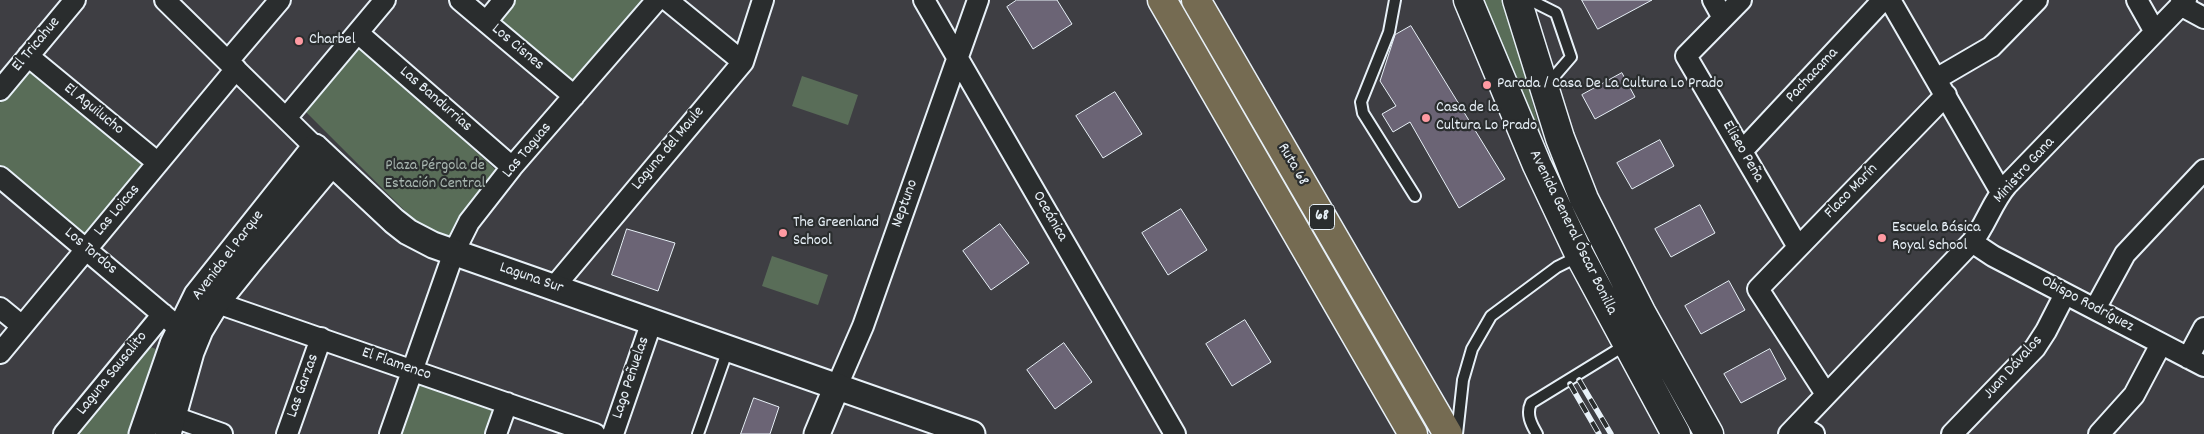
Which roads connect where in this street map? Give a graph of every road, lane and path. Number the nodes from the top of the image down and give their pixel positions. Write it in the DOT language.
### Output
graph roads {
  1 [pos="75,0"];
  2 [pos="165,0"];
  3 [pos="280,0"];
  4 [pos="385,0"];
  5 [pos="460,0"];
  6 [pos="504,0"];
  7 [pos="657,0"];
  8 [pos="668,0"];
  9 [pos="764,0"];
  10 [pos="924,0"];
  11 [pos="978,0"];
  12 [pos="1162,0"];
  13 [pos="1196,0"];
  14 [pos="1395,0"];
  15 [pos="1468,0"];
  16 [pos="1527,0"];
  17 [pos="1712,0"];
  18 [pos="1741,0"];
  19 [pos="1884,0"];
  20 [pos="1890,0"];
  21 [pos="2037,0"];
  22 [pos="2137,0"];
  23 [pos="2183,3"];
  24 [pos="1723,18"];
  25 [pos="2204,18"];
  26 [pos="486,22"];
  27 [pos="2155,32"];
  28 [pos="358,33"];
  29 [pos="28,56"];
  30 [pos="957,58"];
  31 [pos="742,62"];
  32 [pos="232,65"];
  33 [pos="1941,87"];
  34 [pos="0,90"];
  35 [pos="574,96"];
  36 [pos="286,118"];
  37 [pos="1742,151"];
  38 [pos="324,155"];
  39 [pos="158,163"];
  40 [pos="512,168"];
  41 [pos="2204,170"];
  42 [pos="0,177"];
  43 [pos="2001,192"];
  44 [pos="1415,196"];
  45 [pos="1972,242"];
  46 [pos="1798,247"];
  47 [pos="86,250"];
  48 [pos="454,252"];
  49 [pos="1580,256"];
  50 [pos="554,287"];
  51 [pos="2065,294"];
  52 [pos="207,299"];
  53 [pos="0,308"];
  54 [pos="2095,309"];
  55 [pos="171,321"];
  56 [pos="652,321"];
  57 [pos="22,326"];
  58 [pos="2204,328"];
  59 [pos="321,338"];
  60 [pos="1627,344"];
  61 [pos="2161,344"];
  62 [pos="728,348"];
  63 [pos="0,353"];
  64 [pos="2196,362"];
  65 [pos="412,370"];
  66 [pos="837,386"];
  67 [pos="1826,394"];
  68 [pos="507,404"];
  69 [pos="171,425"];
  70 [pos="1800,431"];
  71 [pos="1411,432"];
  72 [pos="965,433"];
  73 [pos="64,434"];
  74 [pos="142,434"];
  75 [pos="222,434"];
  76 [pos="287,434"];
  77 [pos="390,434"];
  78 [pos="496,434"];
  79 [pos="595,434"];
  80 [pos="613,434"];
  81 [pos="698,434"];
  82 [pos="817,434"];
  83 [pos="1175,434"];
  84 [pos="1448,434"];
  85 [pos="1457,434"];
  86 [pos="1537,434"];
  87 [pos="1676,434"];
  88 [pos="1709,434"];
  89 [pos="1952,434"];
  90 [pos="2099,434"];
  1 -- 29 [label="street, El Tricahue"];
  2 -- 32 [label="street, Laguna Sur"];
  3 -- 32 [label="street, Las Loicas"];
  4 -- 28 [label="street"];
  5 -- 26 [label="street, Los Cisnes"];
  6 -- 26 [label="street"];
  7 -- 35 [label="street, Las Taguas"];
  8 -- 31 [label="street"];
  9 -- 31 [label="street, Laguna del Maule"];
  10 -- 30 [label="street, Oceánica"];
  11 -- 30 [label="street, Neptuno"];
  12 -- 71 [label="highway, Ruta 68 / 68"];
  13 -- 84 [label="highway, Ruta 68 / 68"];
  14 -- 44 [label="lane"];
  15 -- 49 [label="main road, Avenida General Óscar Bonilla"];
  16 -- 88 [label="main road, Avenida General Óscar Bonilla"];
  17 -- 24 [label="street"];
  18 -- 24 [label="street"];
  19 -- 37 [label="street, Pachacama"];
  20 -- 33 [label="street"];
  21 -- 33 [label="street, Flaco Marín"];
  22 -- 27 [label="street"];
  23 -- 25 [label="street"];
  23 -- 27 [label="street, Ministro Gana"];
  24 -- 37 [label="street, Eliseo Peña"];
  26 -- 35 [label="street, Los Cisnes"];
  27 -- 43 [label="street, Ministro Gana"];
  28 -- 36 [label="street"];
  28 -- 40 [label="street, Las Bandurrias"];
  29 -- 34 [label="street, El Tricahue"];
  29 -- 39 [label="street, El Aguilucho"];
  30 -- 66 [label="street, Neptuno"];
  30 -- 83 [label="street, Oceánica"];
  31 -- 50 [label="street, Laguna del Maule"];
  32 -- 36 [label="street, Laguna Sur"];
  32 -- 39 [label="street, Las Loicas"];
  33 -- 43 [label="street"];
  33 -- 46 [label="street, Flaco Marín"];
  35 -- 40 [label="street, Las Taguas"];
  36 -- 38 [label="street, Laguna Sur"];
  37 -- 46 [label="street, Eliseo Peña"];
  38 -- 48 [label="street, Laguna Sur"];
  38 -- 52 [label="street, Avenida el Parque"];
  39 -- 47 [label="street, Las Loicas"];
  40 -- 48 [label="street, Las Taguas"];
  41 -- 54 [label="street"];
  42 -- 47 [label="street, Los Tordos"];
  43 -- 45 [label="street, Ministro Gana"];
  45 -- 51 [label="street, Obispo Rodríguez"];
  45 -- 67 [label="street, Ministro Gana"];
  46 -- 67 [label="street, Flaco Marín"];
  47 -- 55 [label="street, Los Tordos"];
  47 -- 57 [label="street, Las Loicas"];
  48 -- 50 [label="street, Laguna Sur"];
  48 -- 65 [label="street, Las Taguas"];
  49 -- 60 [label="main road, Avenida General Óscar Bonilla"];
  49 -- 85 [label="lane"];
  50 -- 56 [label="street, Laguna Sur"];
  51 -- 54 [label="street, Obispo Rodríguez"];
  51 -- 89 [label="street, Juan Dávalos"];
  52 -- 55 [label="street, Avenida el Parque"];
  52 -- 59 [label="street, El Flamenco"];
  52 -- 69 [label="street, Avenida el Parque"];
  53 -- 57 [label="street"];
  54 -- 61 [label="street, Obispo Rodríguez"];
  55 -- 73 [label="street, Laguna Sausalito"];
  55 -- 74 [label="street, Avenida el Parque"];
  56 -- 62 [label="street, Laguna Sur"];
  56 -- 80 [label="street, Lago Peñuelas"];
  57 -- 63 [label="street, Las Loicas"];
  58 -- 64 [label="street"];
  59 -- 65 [label="street, El Flamenco"];
  59 -- 76 [label="street, Las Garzas"];
  60 -- 86 [label="lane"];
  60 -- 87 [label="main road, Avenida General Óscar Bonilla"];
  61 -- 64 [label="street, Obispo Rodríguez"];
  61 -- 90 [label="street"];
  62 -- 66 [label="street, Laguna Sur"];
  62 -- 81 [label="lane"];
  65 -- 68 [label="street, El Flamenco"];
  65 -- 77 [label="street, Las Taguas"];
  66 -- 72 [label="street, Laguna Sur"];
  66 -- 82 [label="street, Neptuno"];
  67 -- 70 [label="street, Ministro Gana"];
  68 -- 78 [label="street"];
  68 -- 79 [label="street, El Flamenco"];
  69 -- 75 [label="street"];
}
